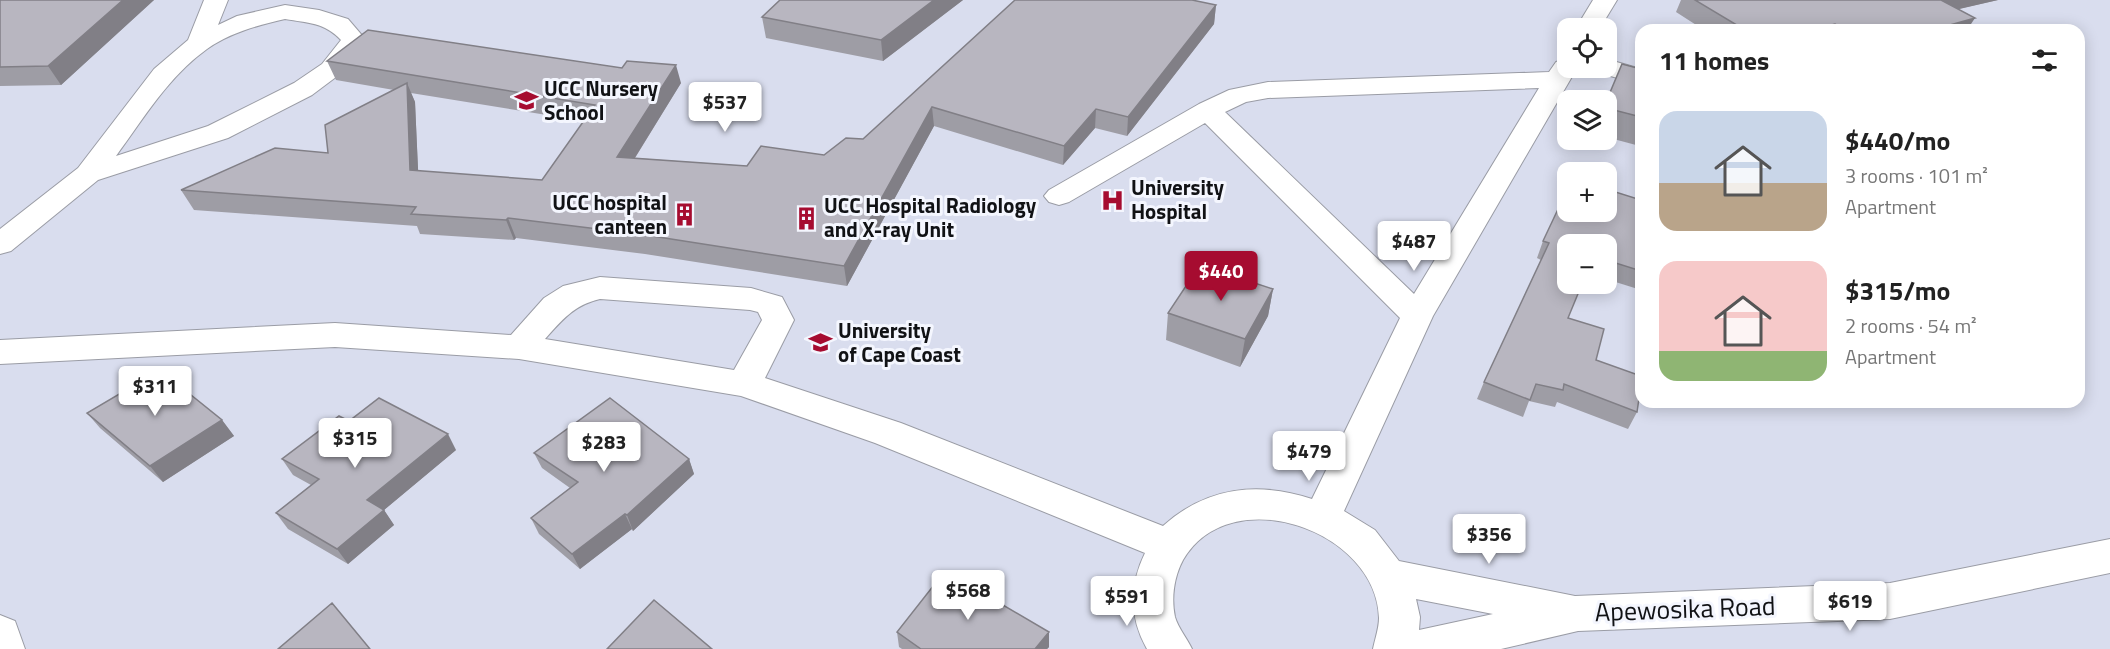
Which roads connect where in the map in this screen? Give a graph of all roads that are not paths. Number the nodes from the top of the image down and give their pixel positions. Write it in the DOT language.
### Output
graph roads {
  1 [pos="216,0"];
  2 [pos="1605,0"];
  3 [pos="1594,18"];
  4 [pos="199,43"];
  5 [pos="1617,70"];
  6 [pos="1557,71"];
  7 [pos="1635,75"];
  8 [pos="1558,78"];
  9 [pos="1208,110"];
  10 [pos="88,174"];
  11 [pos="1059,196"];
  12 [pos="0,244"];
  13 [pos="1417,316"];
  14 [pos="519,347"];
  15 [pos="0,352"];
  16 [pos="744,384"];
  17 [pos="1323,516"];
  18 [pos="1168,545"];
  19 [pos="2110,556"];
  20 [pos="1388,576"];
  21 [pos="1578,613"];
  22 [pos="0,634"];
  23 [pos="3,649"];
  24 [pos="1171,649"];
  25 [pos="1394,649"];
  26 [pos="1419,649"];
  1 -- 4 [label="street"];
  2 -- 3 [label="street"];
  4 -- 10 [label="street"];
  4 -- 10 [label="street"];
  5 -- 7 [label="street"];
  6 -- 9 [label="street"];
  8 -- 13 [label="street"];
  9 -- 11 [label="street"];
  9 -- 13 [label="street"];
  10 -- 12 [label="street"];
  13 -- 17 [label="street"];
  14 -- 15 [label="street"];
  14 -- 16 [label="street"];
  14 -- 16 [label="street"];
  16 -- 18 [label="street"];
  17 -- 18 [label="street"];
  17 -- 20 [label="street"];
  18 -- 24 [label="street"];
  19 -- 21 [label="street, Apewosika Road"];
  20 -- 21 [label="street"];
  20 -- 25 [label="street"];
  21 -- 26 [label="street"];
  22 -- 23 [label="street"];
}
